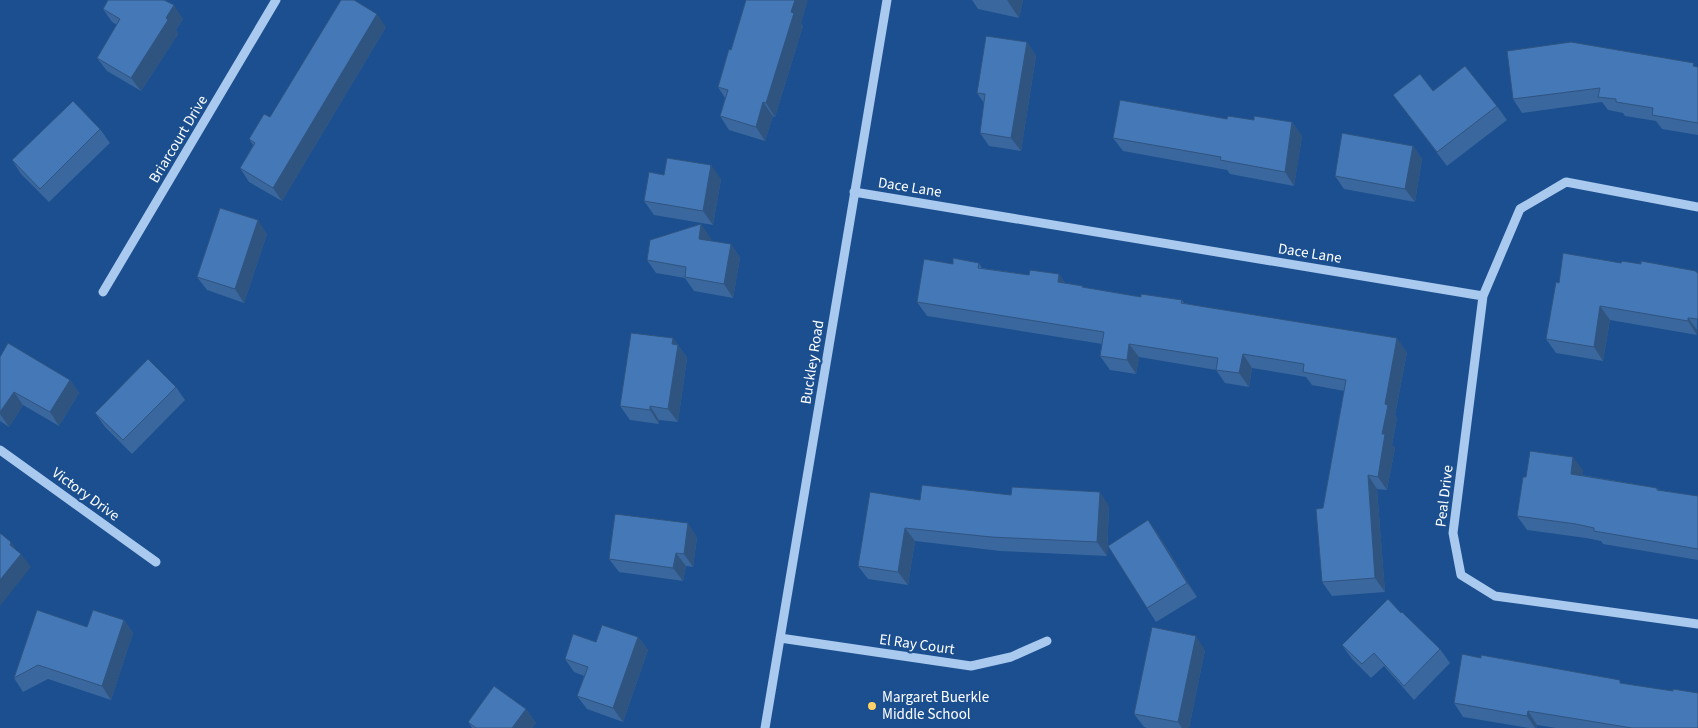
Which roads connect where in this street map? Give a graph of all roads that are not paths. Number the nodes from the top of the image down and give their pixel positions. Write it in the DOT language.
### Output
graph roads {
  1 [pos="276,0"];
  2 [pos="887,0"];
  3 [pos="854,192"];
  4 [pos="1698,207"];
  5 [pos="103,292"];
  6 [pos="1483,296"];
  7 [pos="0,450"];
  8 [pos="156,562"];
  9 [pos="1698,624"];
  10 [pos="780,638"];
  11 [pos="1047,641"];
  12 [pos="765,728"];
  1 -- 5 [label="street, Briarcourt Drive"];
  2 -- 3 [label="street, Buckley Road"];
  3 -- 6 [label="street, Dace Lane"];
  3 -- 10 [label="street, Buckley Road"];
  4 -- 6 [label="street"];
  6 -- 9 [label="street, Peal Drive"];
  7 -- 8 [label="street, Victory Drive"];
  10 -- 11 [label="street, El Ray Court"];
  10 -- 12 [label="street, Buckley Road"];
}
